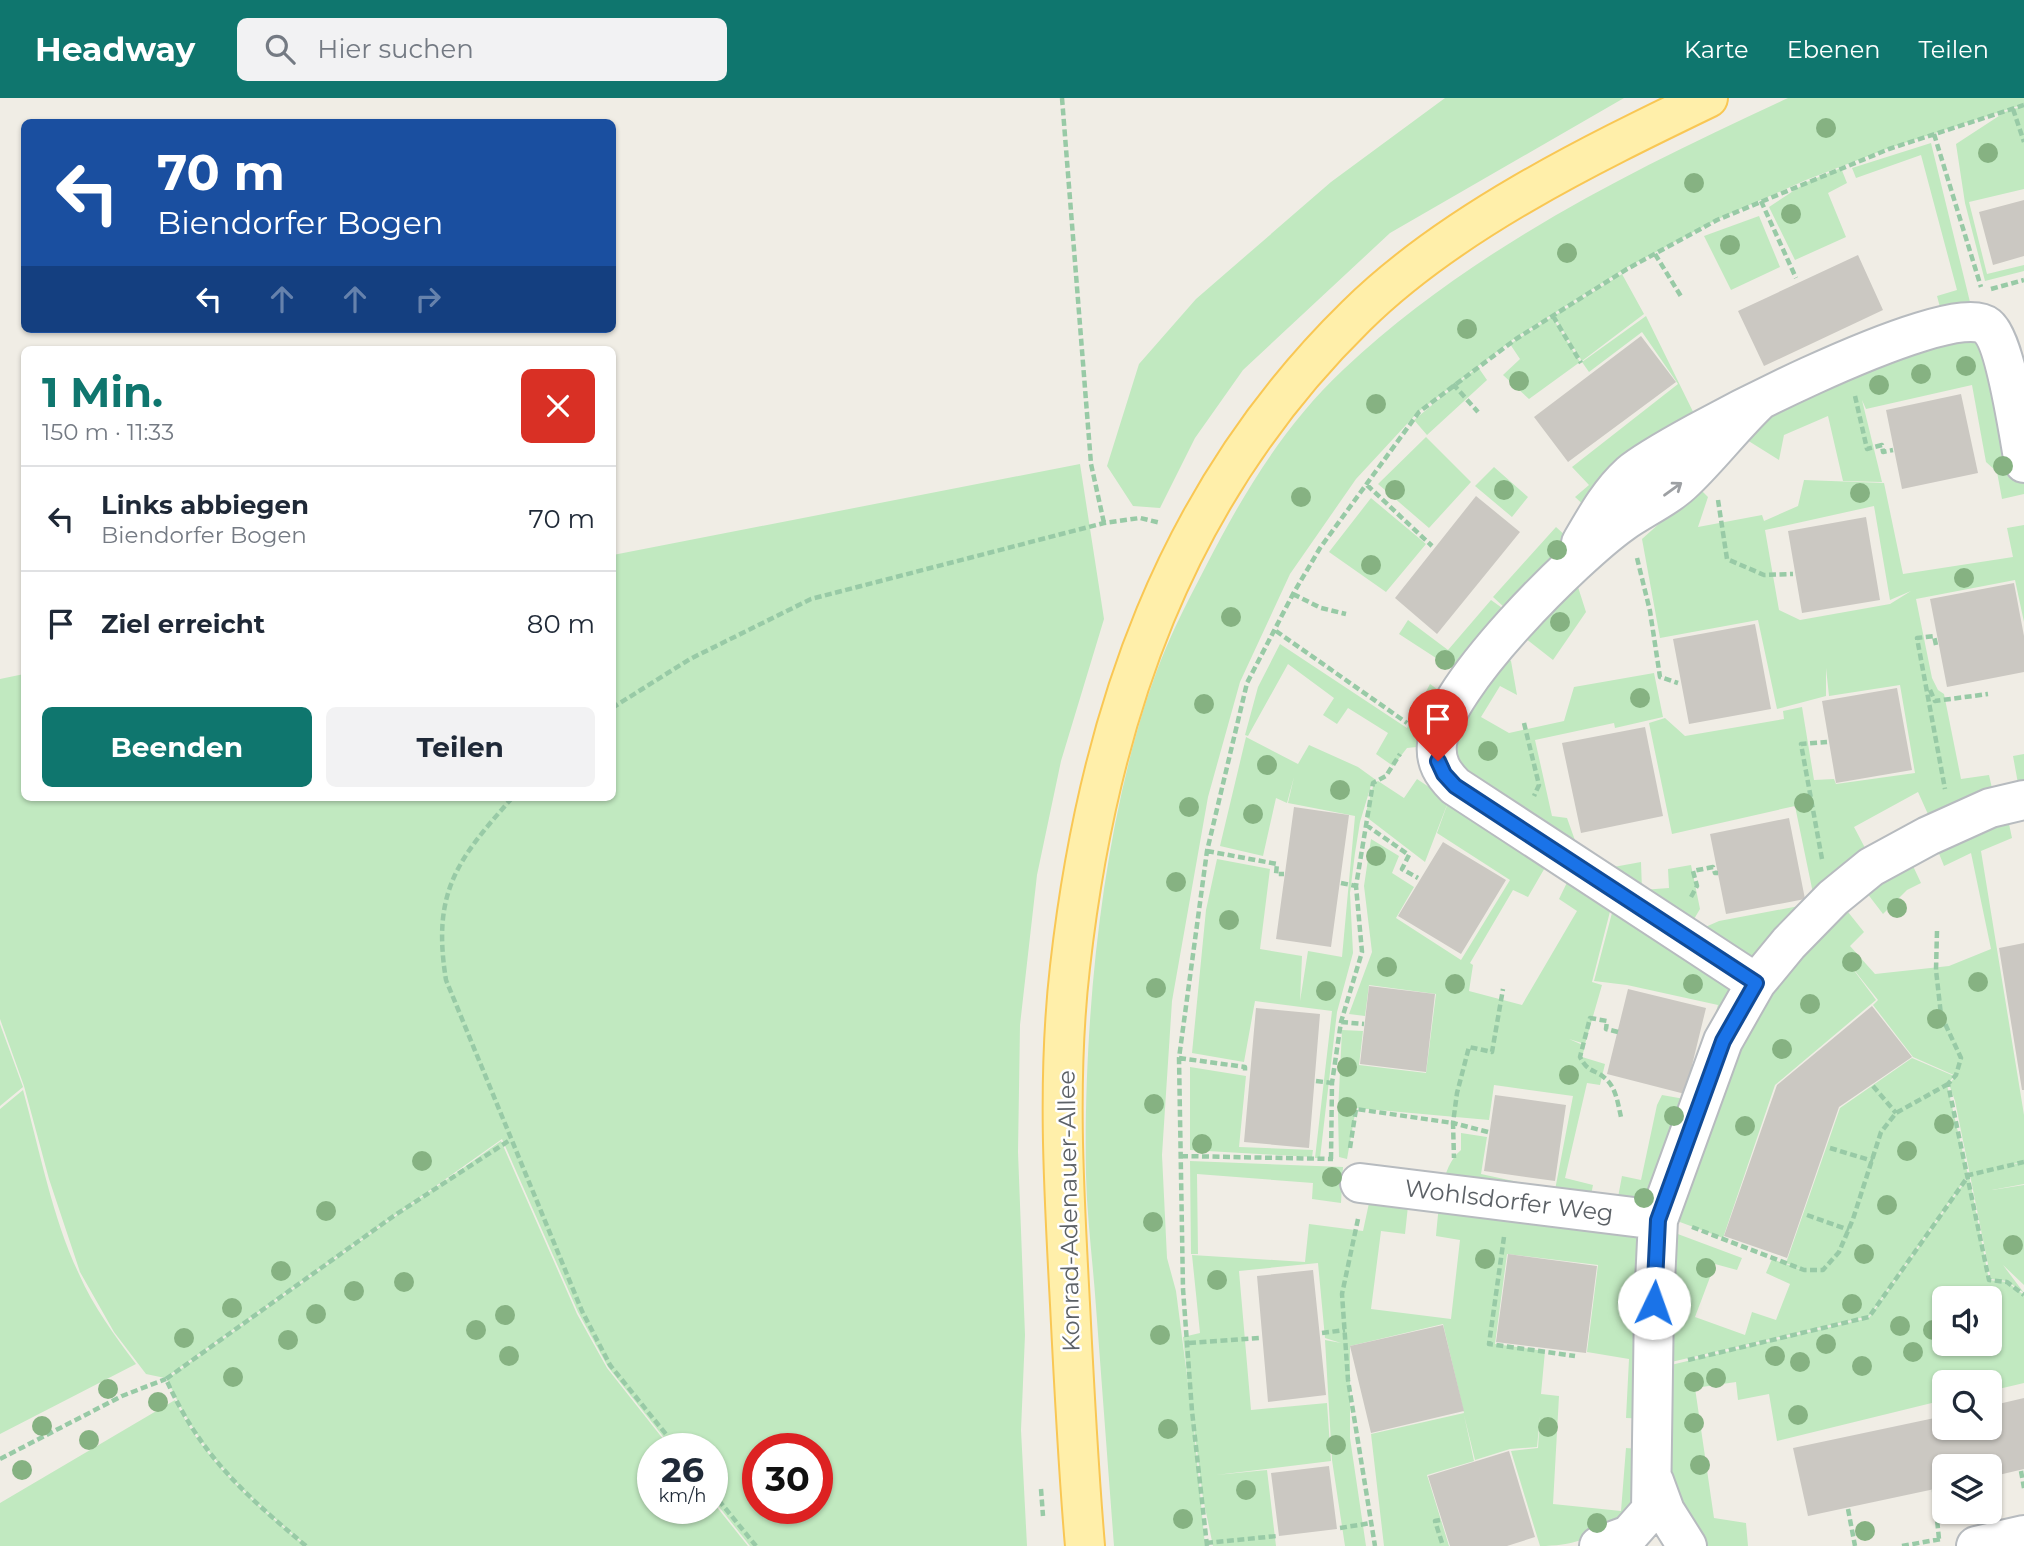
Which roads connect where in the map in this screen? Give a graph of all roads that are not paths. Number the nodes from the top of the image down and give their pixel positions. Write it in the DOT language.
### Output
graph roads {
  1 [pos="1707,98"];
  2 [pos="2024,463"];
  3 [pos="2024,800"];
  4 [pos="1756,983"];
  5 [pos="1352,1179"];
  6 [pos="1672,1226"];
  7 [pos="2024,1535"];
  8 [pos="1651,1544"];
  9 [pos="1085,1546"];
  10 [pos="1976,1546"];
  1 -- 9 [label="main road, Konrad-Adenauer-Allee"];
  2 -- 4 [label="street"];
  3 -- 4 [label="street"];
  4 -- 6 [label="street"];
  5 -- 6 [label="street, Wohlsdorfer Weg"];
  6 -- 8 [label="street"];
  7 -- 10 [label="street"];
}
